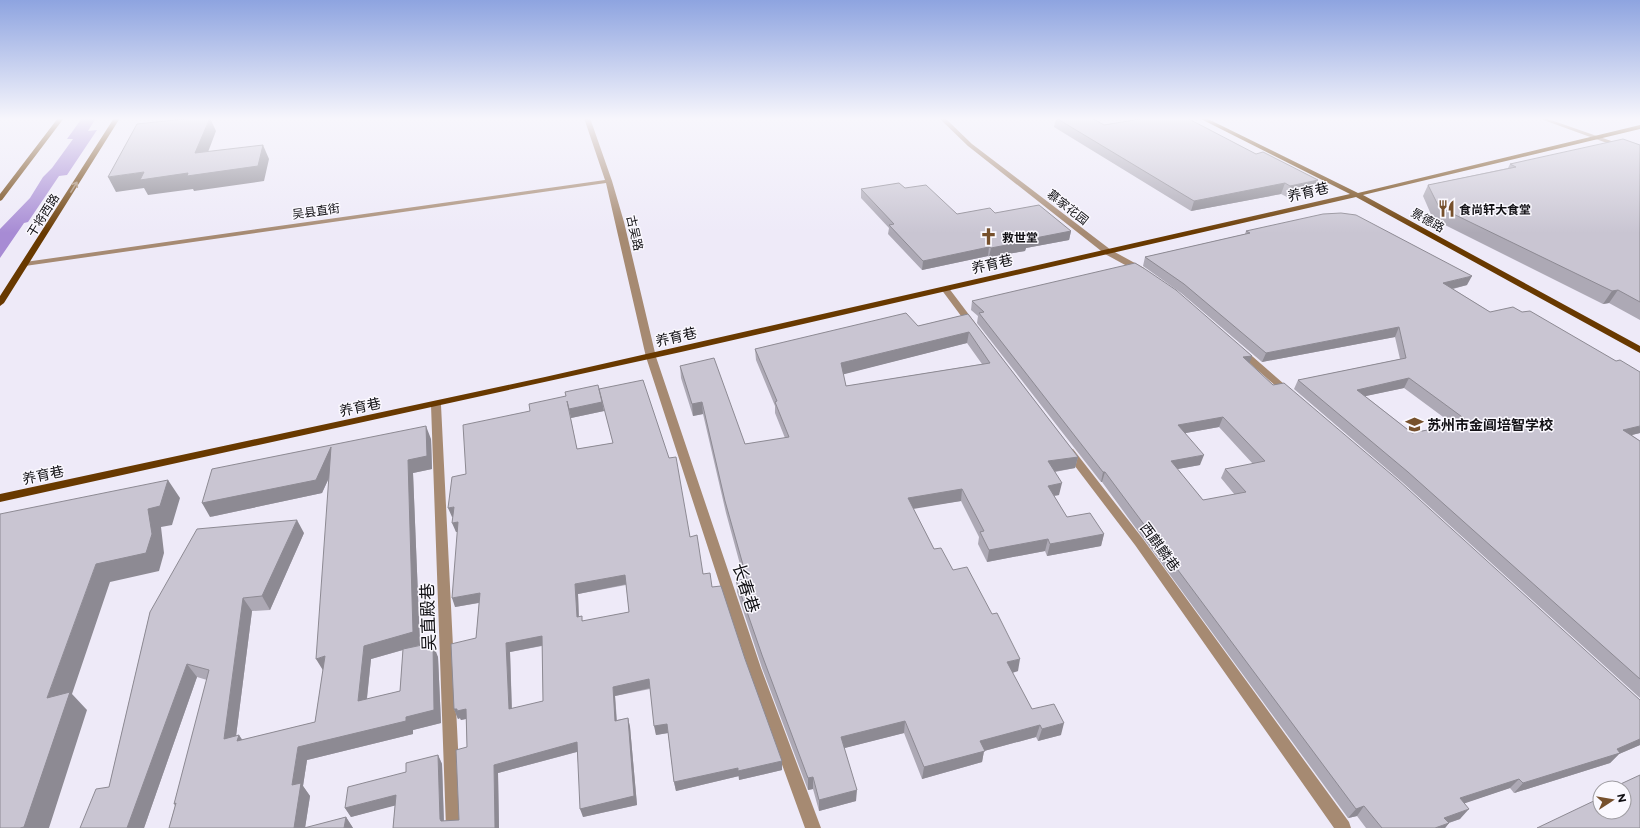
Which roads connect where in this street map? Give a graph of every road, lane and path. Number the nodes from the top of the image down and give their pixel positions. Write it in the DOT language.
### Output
graph roads {
  1 [pos="32,157"];
  2 [pos="93,157"];
  3 [pos="600,157"];
  4 [pos="984,157"];
  5 [pos="1280,157"];
  6 [pos="1518,157"];
  7 [pos="609,181"];
  8 [pos="1357,195"];
  9 [pos="0,199"];
  10 [pos="1108,252"];
  11 [pos="25,264"];
  12 [pos="1153,278"];
  13 [pos="945,290"];
  14 [pos="0,303"];
  15 [pos="979,334"];
  16 [pos="1231,342"];
  17 [pos="1640,350"];
  18 [pos="651,357"];
  19 [pos="1296,398"];
  20 [pos="436,405"];
  21 [pos="1062,441"];
  22 [pos="0,498"];
  23 [pos="454,828"];
  24 [pos="813,828"];
  25 [pos="1343,828"];
  1 -- 9 [label="main road"];
  11 -- 2 [label="main road, 干将西路, one-way"];
  3 -- 7 [label="street, 古吴路"];
  4 -- 10 [label="street, 慕家花园"];
  5 -- 8 [label="main road, 景德路"];
  6 -- 8 [label="main road, 养育巷"];
  7 -- 11 [label="street, 吴县直街"];
  7 -- 18 [label="street, 古吴路"];
  8 -- 10 [label="main road, 养育巷"];
  8 -- 17 [label="main road, 景德路"];
  10 -- 12 [label="street, 慕家花园"];
  10 -- 13 [label="main road, 养育巷"];
  11 -- 14 [label="main road, 干将西路"];
  13 -- 15 [label="street"];
  13 -- 18 [label="main road, 养育巷"];
  16 -- 19 [label="street"];
  18 -- 20 [label="main road, 养育巷"];
  18 -- 24 [label="street, 长春巷"];
  20 -- 22 [label="main road, 养育巷"];
  20 -- 23 [label="street, 吴直殿巷"];
  21 -- 25 [label="street, 西麒麟巷"];
}
